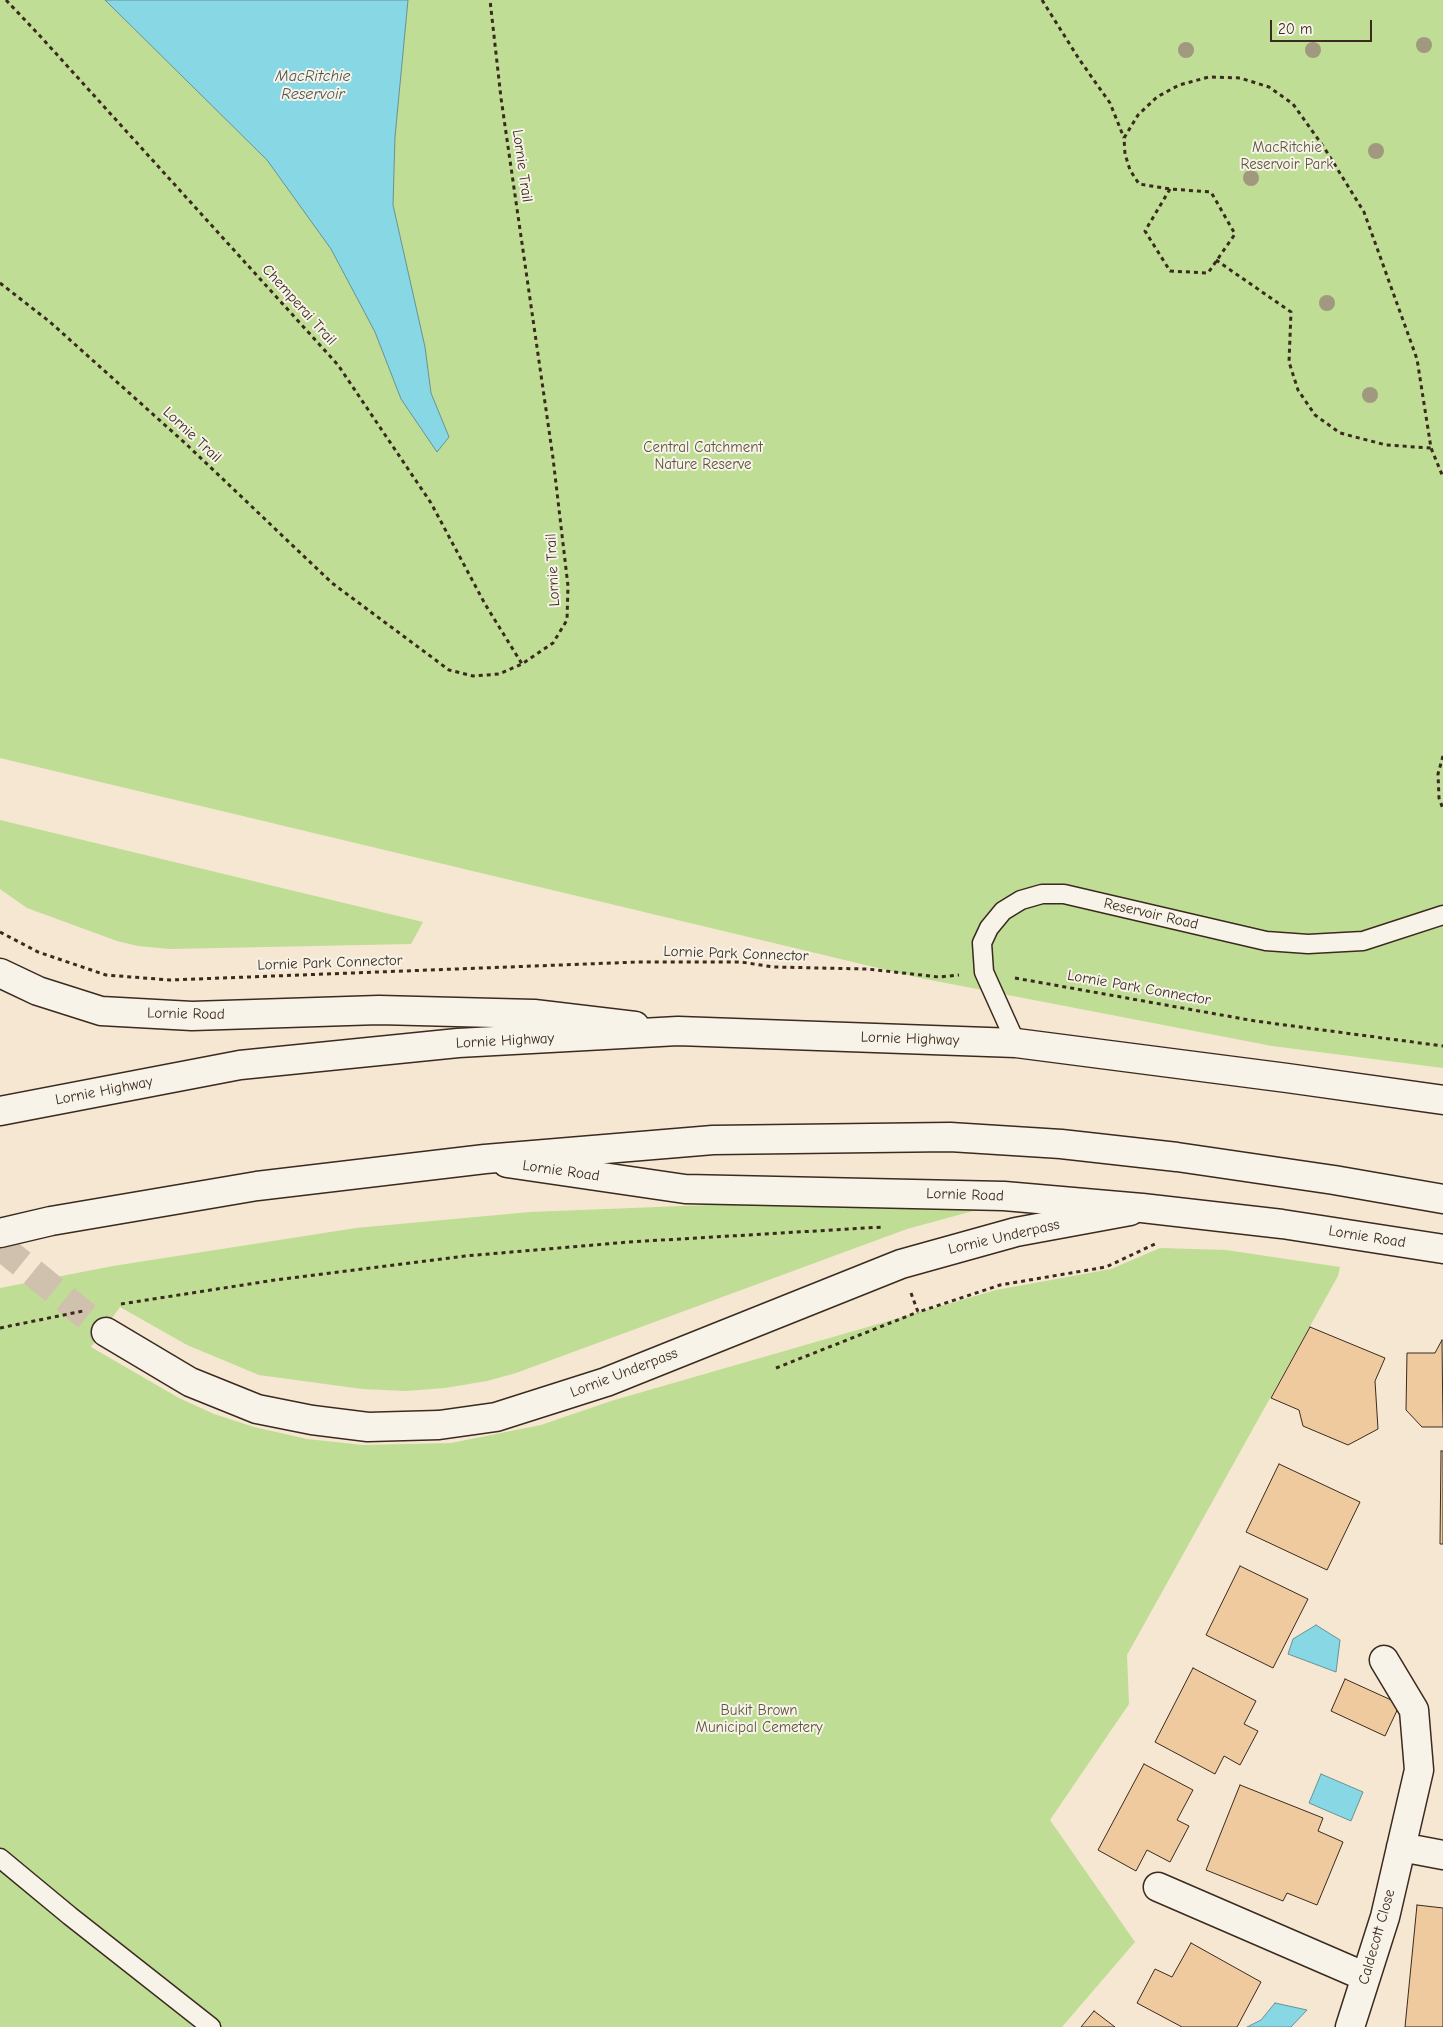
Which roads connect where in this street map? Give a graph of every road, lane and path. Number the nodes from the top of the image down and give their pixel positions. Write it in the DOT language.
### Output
graph roads {
  1 [pos="6,0"];
  2 [pos="490,0"];
  3 [pos="1042,0"];
  4 [pos="1124,138"];
  5 [pos="1170,190"];
  6 [pos="1216,260"];
  7 [pos="0,284"];
  8 [pos="1431,448"];
  9 [pos="1443,477"];
  10 [pos="522,664"];
  11 [pos="1443,756"];
  12 [pos="1443,809"];
  13 [pos="1443,915"];
  14 [pos="0,932"];
  15 [pos="984,972"];
  16 [pos="0,973"];
  17 [pos="678,1031"];
  18 [pos="1016,1043"];
  19 [pos="1443,1046"];
  20 [pos="1443,1100"];
  21 [pos="0,1111"];
  22 [pos="486,1159"];
  23 [pos="1443,1199"];
  24 [pos="1142,1208"];
  25 [pos="0,1233"];
  26 [pos="1167,1243"];
  27 [pos="1443,1249"];
  28 [pos="901,1264"];
  29 [pos="113,1305"];
  30 [pos="85,1311"];
  31 [pos="918,1312"];
  32 [pos="0,1328"];
  33 [pos="106,1332"];
  34 [pos="776,1368"];
  35 [pos="1384,1660"];
  36 [pos="1402,1847"];
  37 [pos="1443,1855"];
  38 [pos="0,1858"];
  39 [pos="1158,1888"];
  40 [pos="1366,1977"];
  41 [pos="211,2027"];
  42 [pos="1350,2027"];
  1 -- 10 [label="path, Chemperai Trail"];
  2 -- 10 [label="path, Lornie Trail"];
  3 -- 4 [label="path"];
  4 -- 5 [label="path"];
  4 -- 8 [label="path"];
  5 -- 6 [label="path"];
  5 -- 6 [label="path"];
  6 -- 8 [label="path"];
  7 -- 10 [label="path, Lornie Trail"];
  8 -- 9 [label="path"];
  11 -- 12 [label="path"];
  13 -- 15 [label="lane, Reservoir Road"];
  14 -- 15 [label="path, Lornie Park Connector"];
  15 -- 18 [label="lane, Reservoir Road"];
  15 -- 19 [label="path, Lornie Park Connector"];
  16 -- 17 [label="main road, Lornie Road"];
  17 -- 18 [label="main road, Lornie Highway"];
  17 -- 21 [label="main road, Lornie Highway"];
  18 -- 20 [label="main road"];
  22 -- 23 [label="main road"];
  22 -- 24 [label="main road, Lornie Road"];
  22 -- 25 [label="main road"];
  24 -- 27 [label="main road, Lornie Road"];
  24 -- 28 [label="main road, Lornie Underpass"];
  26 -- 31 [label="path"];
  28 -- 29 [label="path"];
  28 -- 31 [label="path"];
  28 -- 33 [label="main road, Lornie Underpass"];
  30 -- 32 [label="path"];
  31 -- 34 [label="path"];
  35 -- 36 [label="main road, Caldecott Close"];
  36 -- 37 [label="main road"];
  36 -- 40 [label="main road, Caldecott Close"];
  38 -- 41 [label="lane"];
  39 -- 40 [label="main road"];
  40 -- 42 [label="main road, Caldecott Close"];
}
